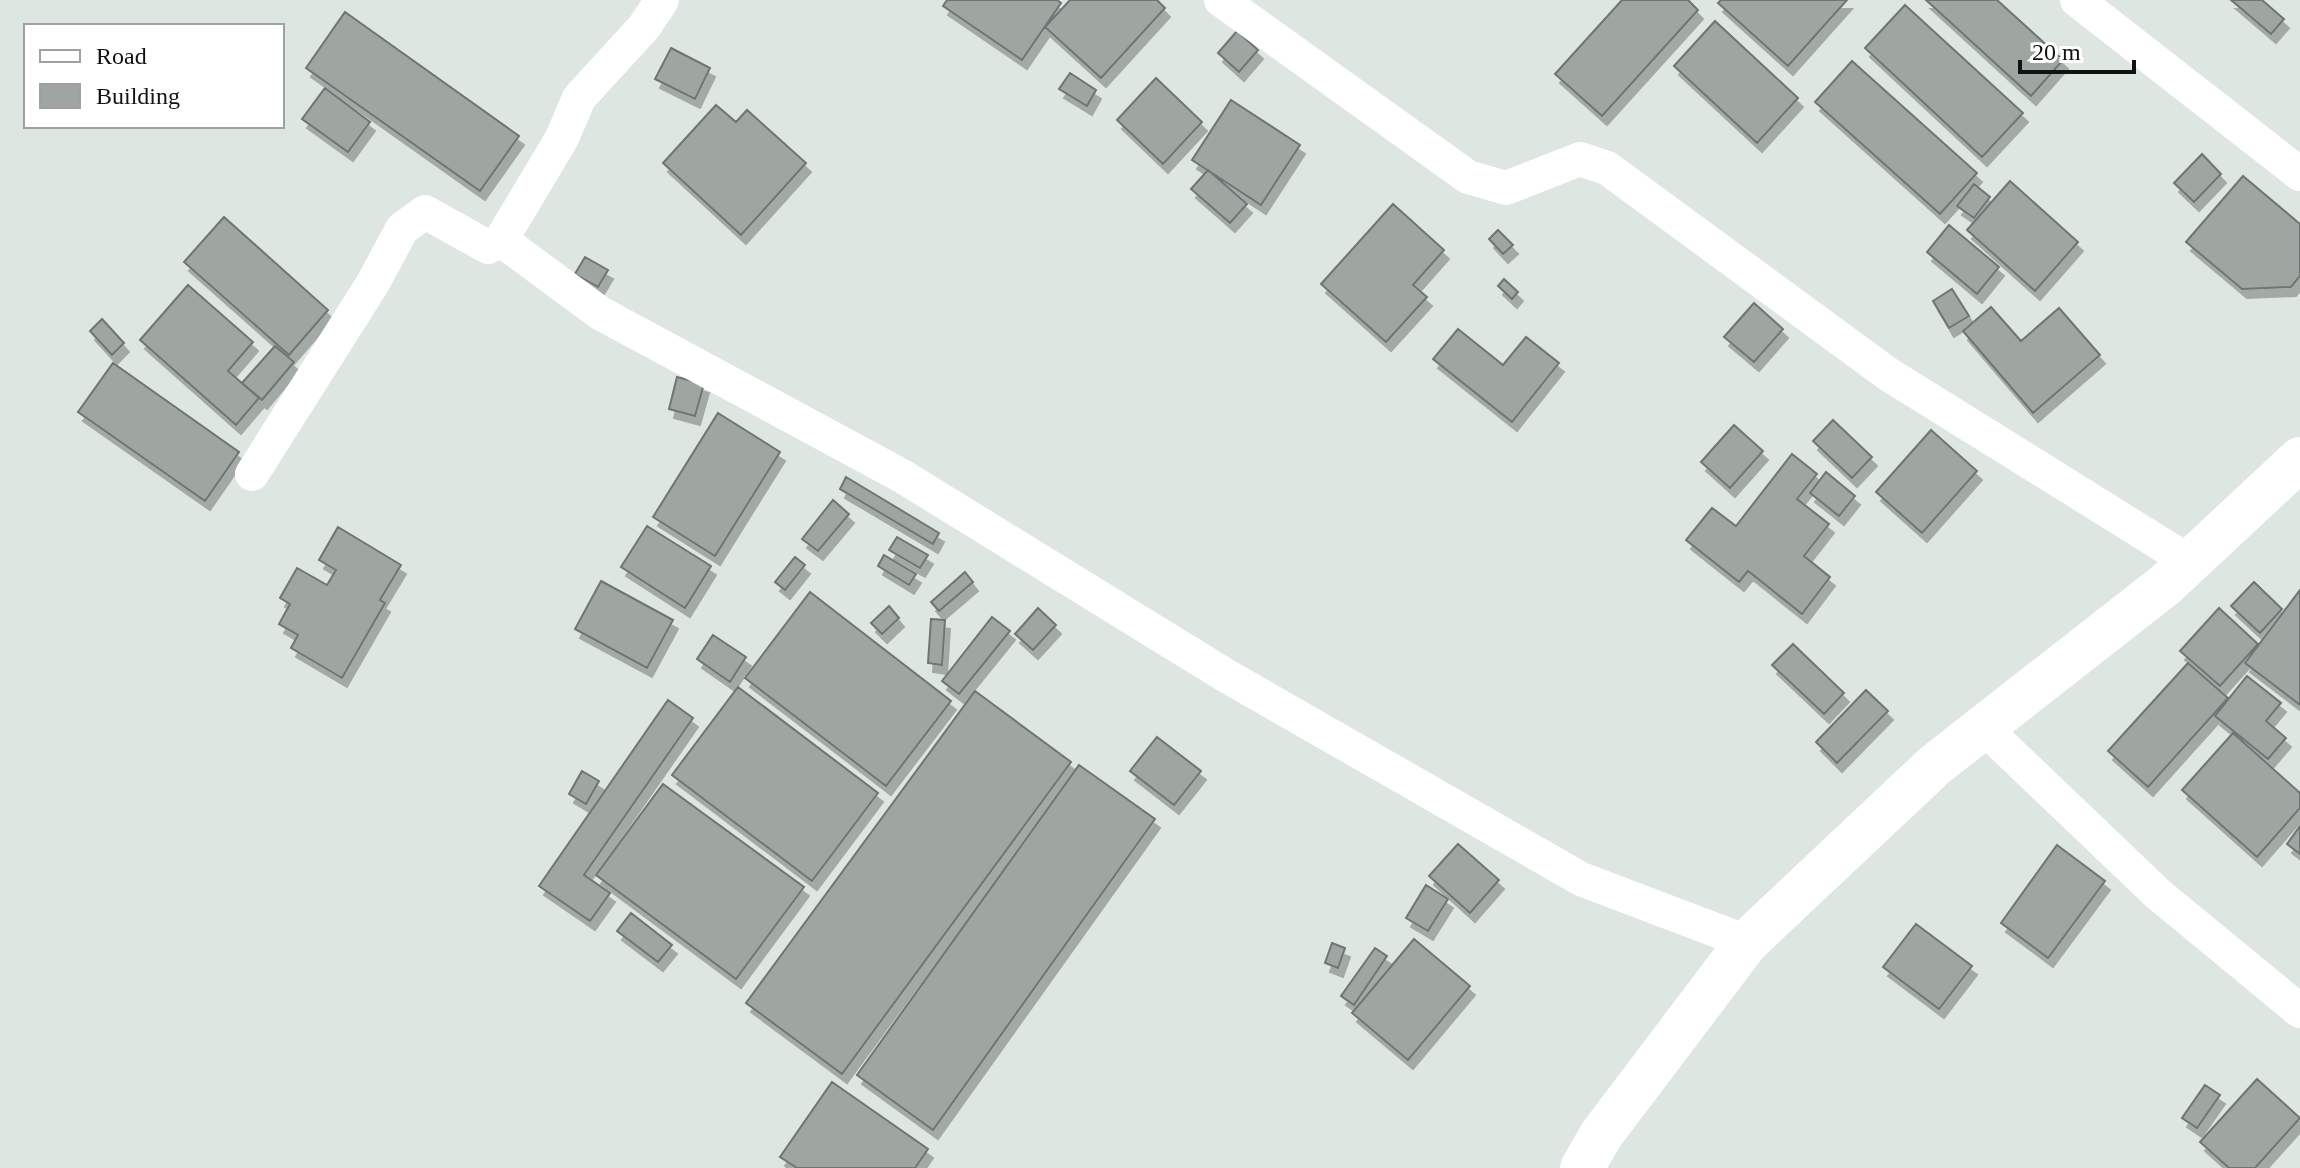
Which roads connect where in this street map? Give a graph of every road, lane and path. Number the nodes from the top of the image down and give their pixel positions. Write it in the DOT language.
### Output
graph roads {
  1 [pos="662,0"];
  2 [pos="1221,0"];
  3 [pos="2077,0"];
  4 [pos="2300,174"];
  5 [pos="501,240"];
  6 [pos="2300,459"];
  7 [pos="252,474"];
  8 [pos="2190,562"];
  9 [pos="1983,727"];
  10 [pos="1747,942"];
  11 [pos="2300,1011"];
  12 [pos="1582,1168"];
  1 -- 5 [label="street"];
  2 -- 8 [label="street"];
  3 -- 4 [label="street"];
  5 -- 7 [label="street"];
  5 -- 10 [label="street"];
  6 -- 8 [label="street"];
  8 -- 9 [label="street"];
  9 -- 10 [label="street"];
  9 -- 11 [label="street"];
  10 -- 12 [label="street"];
}
